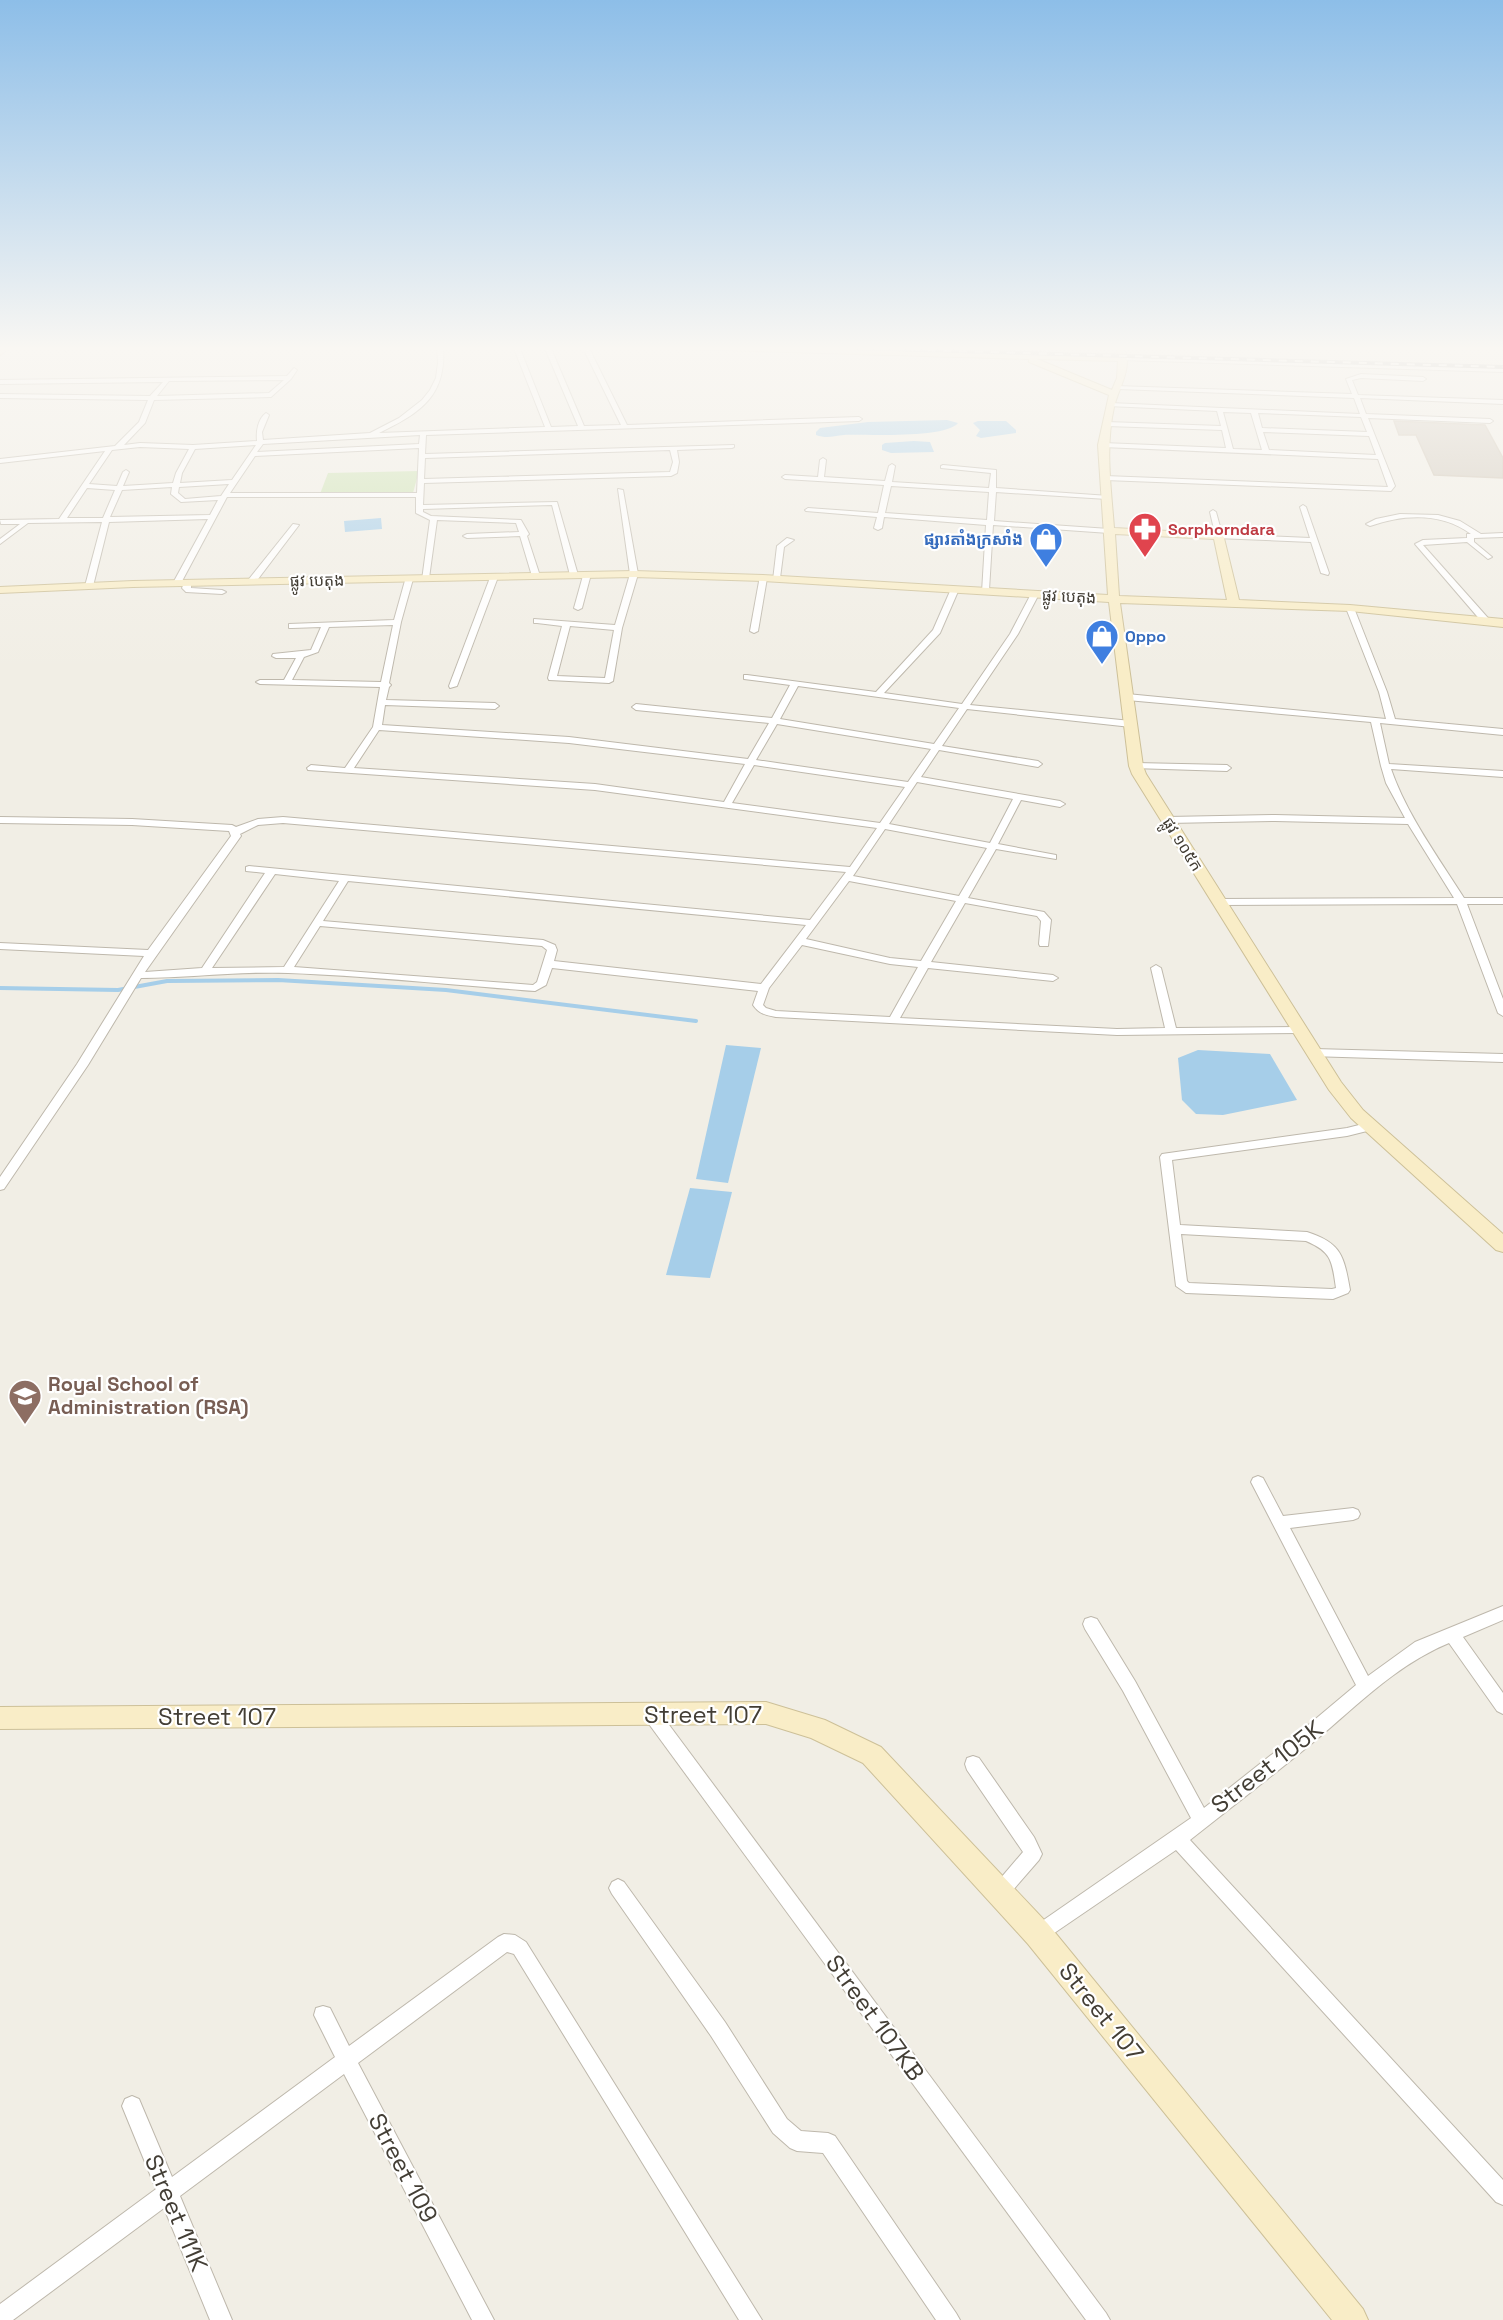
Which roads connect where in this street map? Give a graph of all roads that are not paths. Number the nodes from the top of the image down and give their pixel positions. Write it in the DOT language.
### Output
graph roads {
  1 [pos="63,454"];
  2 [pos="109,454"];
  3 [pos="190,454"];
  4 [pos="254,454"];
  5 [pos="476,454"];
  6 [pos="674,454"];
  7 [pos="1104,454"];
  8 [pos="1318,454"];
  9 [pos="421,456"];
  10 [pos="1380,457"];
  11 [pos="823,460"];
  12 [pos="0,461"];
  13 [pos="892,466"];
  14 [pos="943,467"];
  15 [pos="126,472"];
  16 [pos="785,477"];
  17 [pos="821,478"];
  18 [pos="1105,478"];
  19 [pos="420,481"];
  20 [pos="234,482"];
  21 [pos="889,483"];
  22 [pos="85,486"];
  23 [pos="175,486"];
  24 [pos="121,488"];
  25 [pos="620,490"];
  26 [pos="994,490"];
  27 [pos="418,495"];
  28 [pos="224,497"];
  29 [pos="1107,497"];
  30 [pos="418,507"];
  31 [pos="1303,507"];
  32 [pos="808,510"];
  33 [pos="1213,512"];
  34 [pos="881,514"];
  35 [pos="213,517"];
  36 [pos="434,518"];
  37 [pos="106,519"];
  38 [pos="62,520"];
  39 [pos="29,521"];
  40 [pos="990,521"];
  41 [pos="1,522"];
  42 [pos="1370,524"];
  43 [pos="295,525"];
  44 [pos="878,528"];
  45 [pos="1109,531"];
  46 [pos="525,534"];
  47 [pos="1478,535"];
  48 [pos="1503,535"];
  49 [pos="467,536"];
  50 [pos="1219,536"];
  51 [pos="790,540"];
  52 [pos="1314,540"];
  53 [pos="1469,540"];
  54 [pos="0,542"];
  55 [pos="1488,557"];
  56 [pos="1325,573"];
  57 [pos="574,574"];
  58 [pos="587,574"];
  59 [pos="634,574"];
  60 [pos="536,576"];
  61 [pos="494,577"];
  62 [pos="425,578"];
  63 [pos="763,578"];
  64 [pos="776,578"];
  65 [pos="409,579"];
  66 [pos="252,581"];
  67 [pos="182,583"];
  68 [pos="89,586"];
  69 [pos="955,589"];
  70 [pos="0,590"];
  71 [pos="985,590"];
  72 [pos="222,592"];
  73 [pos="1035,594"];
  74 [pos="1114,599"];
  75 [pos="1234,604"];
  76 [pos="579,608"];
  77 [pos="1350,608"];
  78 [pos="1485,620"];
  79 [pos="537,621"];
  80 [pos="397,622"];
  81 [pos="567,623"];
  82 [pos="1503,623"];
  83 [pos="326,625"];
  84 [pos="292,626"];
  85 [pos="618,628"];
  86 [pos="754,631"];
  87 [pos="301,655"];
  88 [pos="276,656"];
  89 [pos="747,677"];
  90 [pos="260,682"];
  91 [pos="287,683"];
  92 [pos="796,683"];
  93 [pos="387,685"];
  94 [pos="453,686"];
  95 [pos="878,695"];
  96 [pos="1127,697"];
  97 [pos="382,702"];
  98 [pos="495,706"];
  99 [pos="636,707"];
  100 [pos="963,707"];
  101 [pos="1374,720"];
  102 [pos="774,721"];
  103 [pos="1391,722"];
  104 [pos="1131,724"];
  105 [pos="377,727"];
  106 [pos="1503,732"];
  107 [pos="937,747"];
  108 [pos="750,762"];
  109 [pos="1038,765"];
  110 [pos="1136,766"];
  111 [pos="1385,766"];
  112 [pos="311,768"];
  113 [pos="1227,768"];
  114 [pos="349,769"];
  115 [pos="1503,774"];
  116 [pos="914,782"];
  117 [pos="1018,797"];
  118 [pos="727,804"];
  119 [pos="1060,804"];
  120 [pos="0,820"];
  121 [pos="1168,820"];
  122 [pos="1411,821"];
  123 [pos="883,825"];
  124 [pos="236,832"];
  125 [pos="995,845"];
  126 [pos="1053,857"];
  127 [pos="249,869"];
  128 [pos="273,872"];
  129 [pos="849,874"];
  130 [pos="345,878"];
  131 [pos="962,899"];
  132 [pos="1461,901"];
  133 [pos="1503,901"];
  134 [pos="1219,902"];
  135 [pos="317,923"];
  136 [pos="813,923"];
  137 [pos="800,941"];
  138 [pos="1044,944"];
  139 [pos="0,946"];
  140 [pos="151,953"];
  141 [pos="548,964"];
  142 [pos="923,965"];
  143 [pos="1156,968"];
  144 [pos="205,970"];
  145 [pos="287,970"];
  146 [pos="136,977"];
  147 [pos="1053,978"];
  148 [pos="764,988"];
  149 [pos="1503,1013"];
  150 [pos="893,1021"];
  151 [pos="1300,1030"];
  152 [pos="1171,1032"];
  153 [pos="1314,1053"];
  154 [pos="1503,1058"];
  155 [pos="1371,1126"];
  156 [pos="0,1186"];
  157 [pos="1175,1229"];
  158 [pos="1503,1245"];
  159 [pos="1258,1482"];
  160 [pos="1353,1514"];
  161 [pos="1279,1523"];
  162 [pos="1503,1613"];
  163 [pos="1091,1624"];
  164 [pos="1452,1635"];
  165 [pos="1365,1687"];
  166 [pos="1503,1706"];
  167 [pos="652,1715"];
  168 [pos="0,1718"];
  169 [pos="973,1764"];
  170 [pos="1201,1820"];
  171 [pos="1177,1839"];
  172 [pos="618,1888"];
  173 [pos="1000,1892"];
  174 [pos="1038,1934"];
  175 [pos="323,2015"];
  176 [pos="346,2060"];
  177 [pos="132,2106"];
  178 [pos="167,2193"];
  179 [pos="1503,2195"];
  180 [pos="0,2317"];
  181 [pos="221,2320"];
  182 [pos="483,2320"];
  183 [pos="750,2320"];
  184 [pos="949,2320"];
  185 [pos="1099,2320"];
  186 [pos="1352,2320"];
  1 -- 12 [label="street"];
  2 -- 22 [label="street"];
  3 -- 23 [label="street"];
  4 -- 20 [label="street"];
  5 -- 9 [label="street"];
  6 -- 19 [label="street"];
  7 -- 18 [label="street, ផ្លូវ ១០៥ក"];
  8 -- 10 [label="street"];
  9 -- 19 [label="street"];
  10 -- 18 [label="street"];
  11 -- 17 [label="street"];
  13 -- 21 [label="street"];
  14 -- 26 [label="street"];
  15 -- 24 [label="street"];
  16 -- 17 [label="street"];
  17 -- 21 [label="street"];
  18 -- 29 [label="street, ផ្លូវ ១០៥ក"];
  19 -- 27 [label="street"];
  20 -- 23 [label="street"];
  20 -- 28 [label="street"];
  21 -- 26 [label="street"];
  21 -- 34 [label="street"];
  22 -- 24 [label="street"];
  22 -- 38 [label="street"];
  23 -- 24 [label="street"];
  23 -- 28 [label="street"];
  24 -- 37 [label="street"];
  25 -- 59 [label="street"];
  26 -- 29 [label="street"];
  26 -- 40 [label="street"];
  27 -- 28 [label="street"];
  27 -- 30 [label="street"];
  28 -- 35 [label="street"];
  29 -- 45 [label="street, ផ្លូវ ១០៥ក"];
  30 -- 36 [label="street"];
  30 -- 57 [label="street"];
  31 -- 52 [label="street"];
  32 -- 34 [label="street"];
  33 -- 50 [label="street"];
  34 -- 40 [label="street"];
  34 -- 44 [label="street"];
  35 -- 37 [label="street"];
  35 -- 67 [label="street"];
  36 -- 46 [label="street"];
  36 -- 62 [label="street"];
  37 -- 38 [label="street"];
  37 -- 68 [label="street"];
  38 -- 39 [label="street"];
  39 -- 41 [label="street"];
  39 -- 54 [label="street"];
  40 -- 45 [label="street"];
  40 -- 71 [label="street"];
  42 -- 47 [label="street"];
  43 -- 66 [label="street"];
  45 -- 50 [label="street"];
  45 -- 74 [label="street, ផ្លូវ ១០៥ក"];
  46 -- 49 [label="street"];
  46 -- 60 [label="street"];
  47 -- 48 [label="street"];
  47 -- 53 [label="street"];
  50 -- 52 [label="street"];
  50 -- 75 [label="street"];
  51 -- 64 [label="street"];
  52 -- 56 [label="street"];
  53 -- 55 [label="street"];
  53 -- 78 [label="street"];
  57 -- 58 [label="street, ផ្លូវ បេតុង"];
  57 -- 60 [label="street, ផ្លូវ បេតុង"];
  58 -- 59 [label="street, ផ្លូវ បេតុង"];
  58 -- 76 [label="street"];
  59 -- 63 [label="street, ផ្លូវ បេតុង"];
  59 -- 85 [label="street"];
  60 -- 61 [label="street, ផ្លូវ បេតុង"];
  61 -- 62 [label="street, ផ្លូវ បេតុង"];
  61 -- 94 [label="street"];
  62 -- 65 [label="street, ផ្លូវ បេតុង"];
  63 -- 64 [label="street, ផ្លូវ បេតុង"];
  63 -- 86 [label="street"];
  64 -- 69 [label="street, ផ្លូវ បេតុង"];
  65 -- 66 [label="street, ផ្លូវ បេតុង"];
  65 -- 80 [label="street"];
  66 -- 67 [label="street, ផ្លូវ បេតុង"];
  67 -- 68 [label="street, ផ្លូវ បេតុង"];
  67 -- 72 [label="street"];
  68 -- 70 [label="street, ផ្លូវ បេតុង"];
  69 -- 71 [label="street, ផ្លូវ បេតុង"];
  69 -- 95 [label="street"];
  71 -- 73 [label="street, ផ្លូវ បេតុង"];
  73 -- 74 [label="street, ផ្លូវ បេតុង"];
  73 -- 100 [label="street"];
  74 -- 75 [label="street, ផ្លូវ បេតុង"];
  74 -- 96 [label="street, ផ្លូវ ១០៥ក"];
  75 -- 77 [label="street, ផ្លូវ បេតុង"];
  77 -- 78 [label="street, ផ្លូវ បេតុង"];
  77 -- 103 [label="street"];
  78 -- 82 [label="street, ផ្លូវ បេតុង"];
  79 -- 81 [label="street"];
  80 -- 83 [label="street"];
  80 -- 93 [label="street"];
  81 -- 85 [label="street"];
  81 -- 85 [label="street"];
  83 -- 84 [label="street"];
  83 -- 87 [label="street"];
  87 -- 88 [label="street"];
  87 -- 91 [label="street"];
  89 -- 92 [label="street"];
  90 -- 91 [label="street"];
  91 -- 93 [label="street"];
  92 -- 95 [label="street"];
  92 -- 102 [label="street"];
  93 -- 97 [label="street"];
  95 -- 100 [label="street"];
  96 -- 101 [label="street"];
  96 -- 104 [label="street, ផ្លូវ ១០៥ក"];
  97 -- 98 [label="street"];
  97 -- 105 [label="street"];
  99 -- 102 [label="street"];
  100 -- 104 [label="street"];
  100 -- 107 [label="street"];
  101 -- 103 [label="street"];
  101 -- 111 [label="street"];
  102 -- 107 [label="street"];
  102 -- 108 [label="street"];
  103 -- 106 [label="street"];
  104 -- 110 [label="street, ផ្លូវ ១០៥ក"];
  105 -- 108 [label="street"];
  105 -- 114 [label="street"];
  107 -- 109 [label="street"];
  107 -- 116 [label="street"];
  108 -- 116 [label="street"];
  108 -- 118 [label="street"];
  110 -- 113 [label="street"];
  110 -- 121 [label="street, ផ្លូវ ១០៥ក"];
  111 -- 115 [label="street"];
  111 -- 122 [label="street"];
  112 -- 114 [label="street"];
  114 -- 118 [label="street"];
  116 -- 117 [label="street"];
  116 -- 123 [label="street"];
  117 -- 119 [label="street"];
  117 -- 125 [label="street"];
  118 -- 123 [label="street"];
  120 -- 124 [label="street"];
  121 -- 122 [label="street"];
  121 -- 134 [label="street, ផ្លូវ ១០៥ក"];
  122 -- 132 [label="street"];
  123 -- 125 [label="street"];
  123 -- 129 [label="street"];
  124 -- 129 [label="street"];
  124 -- 140 [label="street"];
  125 -- 126 [label="street"];
  125 -- 131 [label="street"];
  127 -- 128 [label="street"];
  128 -- 130 [label="street"];
  128 -- 144 [label="street"];
  129 -- 131 [label="street"];
  129 -- 136 [label="street"];
  130 -- 135 [label="street"];
  130 -- 136 [label="street"];
  131 -- 138 [label="street"];
  131 -- 142 [label="street"];
  132 -- 133 [label="street"];
  132 -- 134 [label="street"];
  132 -- 149 [label="street"];
  134 -- 151 [label="street, ផ្លូវ ១០៥ក"];
  135 -- 141 [label="street"];
  135 -- 145 [label="street"];
  136 -- 137 [label="street"];
  137 -- 142 [label="street"];
  137 -- 148 [label="street"];
  139 -- 140 [label="street"];
  140 -- 146 [label="street"];
  141 -- 145 [label="street"];
  141 -- 148 [label="street"];
  142 -- 147 [label="street"];
  142 -- 150 [label="street"];
  143 -- 152 [label="street"];
  144 -- 145 [label="street"];
  144 -- 146 [label="street"];
  146 -- 156 [label="street"];
  148 -- 150 [label="street"];
  150 -- 152 [label="street"];
  151 -- 152 [label="street"];
  151 -- 153 [label="street, ផ្លូវ ១០៥ក"];
  153 -- 154 [label="street"];
  153 -- 155 [label="street, ផ្លូវ ១០៥ក"];
  155 -- 157 [label="street"];
  155 -- 158 [label="street, ផ្លូវ ១០៥ក"];
  157 -- 157 [label="street"];
  159 -- 161 [label="street"];
  160 -- 161 [label="street"];
  161 -- 165 [label="street"];
  162 -- 164 [label="street, Street 105K"];
  163 -- 170 [label="street"];
  164 -- 165 [label="street, Street 105K"];
  164 -- 166 [label="street"];
  165 -- 170 [label="street, Street 105K"];
  167 -- 168 [label="street, Street 107"];
  167 -- 173 [label="street, Street 107"];
  167 -- 185 [label="street, Street 107KB"];
  169 -- 173 [label="street"];
  170 -- 171 [label="street, Street 105K"];
  171 -- 174 [label="street, Street 105K"];
  171 -- 179 [label="street"];
  172 -- 184 [label="street"];
  173 -- 174 [label="street, Street 107"];
  174 -- 186 [label="street, Street 107"];
  175 -- 176 [label="street, Street 109"];
  176 -- 178 [label="street"];
  176 -- 182 [label="street, Street 109"];
  176 -- 183 [label="street"];
  177 -- 178 [label="street, Street 111K"];
  178 -- 180 [label="street"];
  178 -- 181 [label="street, Street 111K"];
}
